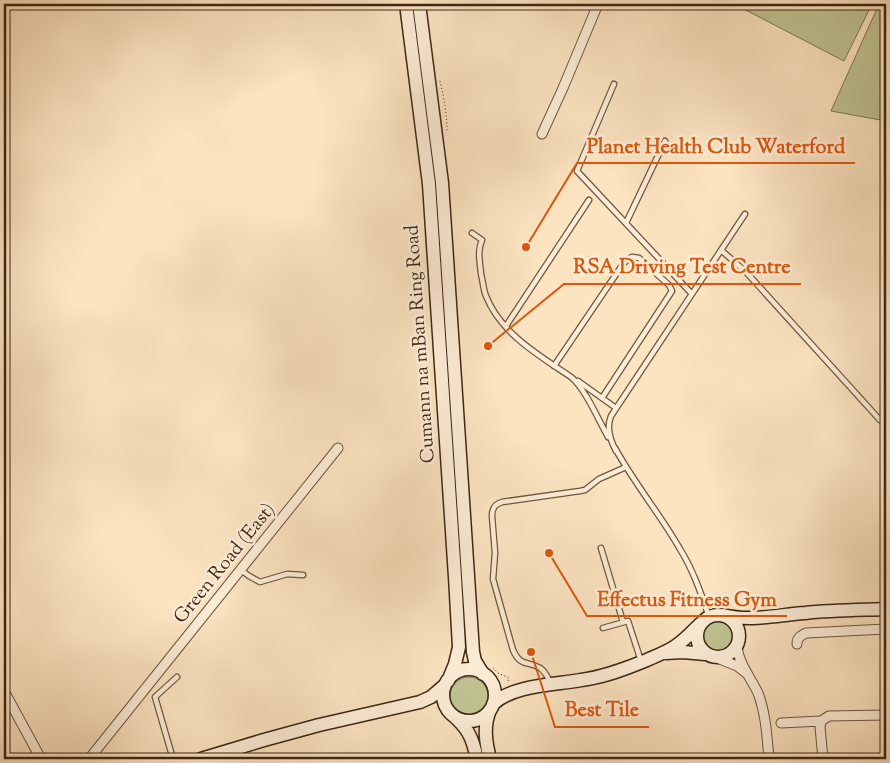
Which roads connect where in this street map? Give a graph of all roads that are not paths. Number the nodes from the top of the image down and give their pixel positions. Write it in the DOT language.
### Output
graph roads {
  1 [pos="406,4"];
  2 [pos="419,4"];
  3 [pos="598,4"];
  4 [pos="614,84"];
  5 [pos="542,134"];
  6 [pos="665,141"];
  7 [pos="589,200"];
  8 [pos="745,214"];
  9 [pos="626,223"];
  10 [pos="472,233"];
  11 [pos="721,250"];
  12 [pos="692,294"];
  13 [pos="506,326"];
  14 [pos="554,366"];
  15 [pos="571,377"];
  16 [pos="602,398"];
  17 [pos="616,408"];
  18 [pos="880,420"];
  19 [pos="338,448"];
  20 [pos="616,451"];
  21 [pos="626,467"];
  22 [pos="601,548"];
  23 [pos="241,570"];
  24 [pos="303,576"];
  25 [pos="886,609"];
  26 [pos="723,615"];
  27 [pos="765,618"];
  28 [pos="704,620"];
  29 [pos="624,622"];
  30 [pos="603,628"];
  31 [pos="886,629"];
  32 [pos="738,644"];
  33 [pos="797,644"];
  34 [pos="659,655"];
  35 [pos="711,656"];
  36 [pos="642,662"];
  37 [pos="177,677"];
  38 [pos="486,677"];
  39 [pos="749,677"];
  40 [pos="446,683"];
  41 [pos="552,685"];
  42 [pos="517,690"];
  43 [pos="4,691"];
  44 [pos="415,704"];
  45 [pos="492,707"];
  46 [pos="453,715"];
  47 [pos="886,715"];
  48 [pos="821,721"];
  49 [pos="781,723"];
  50 [pos="41,759"];
  51 [pos="89,759"];
  52 [pos="173,759"];
  53 [pos="201,759"];
  54 [pos="477,759"];
  55 [pos="490,759"];
  56 [pos="769,759"];
  57 [pos="823,759"];
  1 -- 40 [label="main road, Cumann na mBan Ring Road"];
  2 -- 38 [label="main road, Cumann na mBan Ring Road"];
  3 -- 5 [label="street"];
  4 -- 9 [label="lane"];
  6 -- 9 [label="lane"];
  7 -- 13 [label="lane"];
  8 -- 11 [label="lane"];
  9 -- 12 [label="lane"];
  10 -- 13 [label="lane"];
  11 -- 12 [label="lane"];
  11 -- 18 [label="lane"];
  12 -- 17 [label="lane"];
  13 -- 14 [label="lane"];
  14 -- 15 [label="lane"];
  14 -- 16 [label="lane"];
  15 -- 16 [label="lane"];
  15 -- 20 [label="lane"];
  16 -- 17 [label="lane"];
  17 -- 20 [label="lane"];
  19 -- 23 [label="street, Green Road (East)"];
  20 -- 21 [label="lane"];
  21 -- 28 [label="lane"];
  21 -- 41 [label="lane"];
  22 -- 29 [label="lane"];
  23 -- 24 [label="lane"];
  23 -- 51 [label="street, Green Road (East)"];
  25 -- 27 [label="main road"];
  26 -- 27 [label="main road"];
  26 -- 28 [label="main road"];
  26 -- 32 [label="main road"];
  27 -- 32 [label="main road"];
  28 -- 34 [label="main road"];
  28 -- 35 [label="main road"];
  29 -- 30 [label="lane"];
  29 -- 36 [label="lane"];
  31 -- 33 [label="street"];
  32 -- 35 [label="main road"];
  32 -- 39 [label="street"];
  34 -- 35 [label="main road"];
  34 -- 36 [label="main road"];
  35 -- 39 [label="street"];
  36 -- 41 [label="main road"];
  37 -- 52 [label="lane"];
  38 -- 40 [label="main road"];
  38 -- 42 [label="main road"];
  38 -- 45 [label="main road"];
  39 -- 56 [label="street"];
  40 -- 44 [label="main road"];
  40 -- 46 [label="main road"];
  41 -- 42 [label="main road"];
  42 -- 45 [label="main road"];
  43 -- 50 [label="street"];
  44 -- 46 [label="main road"];
  44 -- 53 [label="main road"];
  45 -- 46 [label="main road"];
  45 -- 55 [label="main road"];
  46 -- 54 [label="main road"];
  47 -- 48 [label="street"];
  48 -- 49 [label="street"];
  48 -- 57 [label="street"];
}
